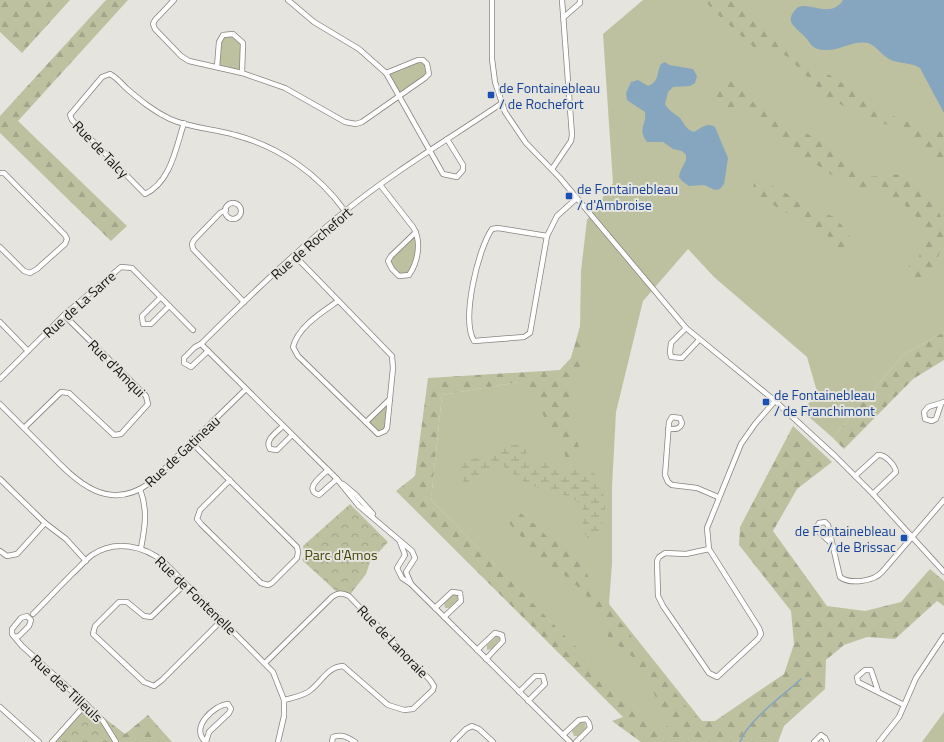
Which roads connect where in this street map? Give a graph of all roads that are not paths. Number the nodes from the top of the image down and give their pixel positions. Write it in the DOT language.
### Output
graph roads {
  1 [pos="174,0"];
  2 [pos="288,0"];
  3 [pos="492,0"];
  4 [pos="562,0"];
  5 [pos="580,0"];
  6 [pos="564,17"];
  7 [pos="217,67"];
  8 [pos="242,73"];
  9 [pos="386,73"];
  10 [pos="399,95"];
  11 [pos="502,103"];
  12 [pos="184,123"];
  13 [pos="447,139"];
  14 [pos="429,151"];
  15 [pos="552,169"];
  16 [pos="0,173"];
  17 [pos="381,186"];
  18 [pos="577,198"];
  19 [pos="226,210"];
  20 [pos="345,212"];
  21 [pos="416,232"];
  22 [pos="547,236"];
  23 [pos="0,247"];
  24 [pos="294,255"];
  25 [pos="160,298"];
  26 [pos="338,300"];
  27 [pos="244,302"];
  28 [pos="169,306"];
  29 [pos="64,315"];
  30 [pos="0,322"];
  31 [pos="686,328"];
  32 [pos="193,330"];
  33 [pos="699,340"];
  34 [pos="201,344"];
  35 [pos="28,350"];
  36 [pos="208,351"];
  37 [pos="0,379"];
  38 [pos="246,389"];
  39 [pos="390,399"];
  40 [pos="775,401"];
  41 [pos="0,404"];
  42 [pos="366,422"];
  43 [pos="283,426"];
  44 [pos="24,428"];
  45 [pos="668,429"];
  46 [pos="292,435"];
  47 [pos="192,443"];
  48 [pos="328,470"];
  49 [pos="855,476"];
  50 [pos="0,479"];
  51 [pos="336,479"];
  52 [pos="230,480"];
  53 [pos="140,489"];
  54 [pos="873,494"];
  55 [pos="718,497"];
  56 [pos="944,500"];
  57 [pos="45,523"];
  58 [pos="912,537"];
  59 [pos="400,542"];
  60 [pos="831,543"];
  61 [pos="141,548"];
  62 [pos="709,549"];
  63 [pos="0,551"];
  64 [pos="86,560"];
  65 [pos="944,572"];
  66 [pos="185,584"];
  67 [pos="411,584"];
  68 [pos="435,608"];
  69 [pos="33,614"];
  70 [pos="444,617"];
  71 [pos="222,620"];
  72 [pos="944,636"];
  73 [pos="15,637"];
  74 [pos="477,650"];
  75 [pos="486,659"];
  76 [pos="265,663"];
  77 [pos="878,691"];
  78 [pos="519,692"];
  79 [pos="284,700"];
  80 [pos="528,701"];
  81 [pos="86,704"];
  82 [pos="904,705"];
  83 [pos="0,707"];
  84 [pos="563,735"];
  85 [pos="39,742"];
  86 [pos="52,742"];
  87 [pos="116,742"];
  88 [pos="206,742"];
  89 [pos="278,742"];
  90 [pos="332,742"];
  91 [pos="355,742"];
  92 [pos="453,742"];
  93 [pos="492,742"];
  94 [pos="570,742"];
  95 [pos="576,742"];
  96 [pos="814,742"];
  97 [pos="827,742"];
  98 [pos="879,742"];
  1 -- 7 [label="street"];
  2 -- 9 [label="street"];
  3 -- 11 [label="street"];
  4 -- 6 [label="street"];
  5 -- 6 [label="street"];
  6 -- 15 [label="street"];
  7 -- 8 [label="street"];
  7 -- 8 [label="street"];
  8 -- 10 [label="street"];
  9 -- 10 [label="street"];
  9 -- 10 [label="street"];
  10 -- 14 [label="street"];
  11 -- 13 [label="street, Rue de Rochefort"];
  11 -- 15 [label="street"];
  12 -- 12 [label="street, Rue de Talcy"];
  12 -- 20 [label="street, Rue de Talcy"];
  13 -- 14 [label="street, Rue de Rochefort"];
  13 -- 14 [label="street"];
  14 -- 17 [label="street, Rue de Rochefort"];
  15 -- 18 [label="street"];
  16 -- 23 [label="street"];
  17 -- 20 [label="street, Rue de Rochefort"];
  17 -- 21 [label="street"];
  18 -- 22 [label="street"];
  18 -- 31 [label="street"];
  19 -- 27 [label="street"];
  20 -- 24 [label="street, Rue de Rochefort"];
  21 -- 21 [label="street"];
  22 -- 22 [label="street"];
  24 -- 26 [label="street"];
  24 -- 27 [label="street, Rue de Rochefort"];
  25 -- 28 [label="street, Rue de La Sarre"];
  25 -- 28 [label="street"];
  25 -- 29 [label="street, Rue de La Sarre"];
  26 -- 39 [label="street"];
  26 -- 42 [label="street"];
  27 -- 34 [label="street, Rue de Rochefort"];
  28 -- 32 [label="street, Rue de La Sarre"];
  29 -- 35 [label="street, Rue de La Sarre"];
  29 -- 44 [label="street, Rue d'Amqui"];
  30 -- 35 [label="street"];
  31 -- 33 [label="street"];
  31 -- 33 [label="street"];
  33 -- 40 [label="street"];
  34 -- 36 [label="street"];
  34 -- 36 [label="street, Rue de Rochefort"];
  35 -- 37 [label="street, Rue de La Sarre"];
  36 -- 38 [label="street"];
  38 -- 43 [label="street"];
  38 -- 47 [label="street, Rue de Gatineau"];
  39 -- 42 [label="street"];
  39 -- 42 [label="street"];
  40 -- 49 [label="street"];
  40 -- 55 [label="street"];
  41 -- 44 [label="street, Rue de Gatineau"];
  43 -- 46 [label="street"];
  43 -- 46 [label="street"];
  44 -- 53 [label="street, Rue de Gatineau"];
  45 -- 55 [label="street"];
  46 -- 48 [label="street"];
  47 -- 52 [label="street"];
  47 -- 53 [label="street, Rue de Gatineau"];
  48 -- 51 [label="street"];
  48 -- 51 [label="street"];
  49 -- 54 [label="street"];
  49 -- 54 [label="street"];
  50 -- 57 [label="street"];
  51 -- 59 [label="street"];
  52 -- 52 [label="street"];
  53 -- 61 [label="street"];
  54 -- 58 [label="street"];
  55 -- 62 [label="street"];
  56 -- 58 [label="street"];
  57 -- 63 [label="street"];
  57 -- 64 [label="street"];
  58 -- 60 [label="street"];
  58 -- 65 [label="street"];
  59 -- 67 [label="street"];
  59 -- 67 [label="street"];
  61 -- 64 [label="street, Rue de Fontenelle"];
  61 -- 66 [label="street, Rue de Fontenelle"];
  62 -- 62 [label="street"];
  64 -- 69 [label="street, Rue de Fontenelle"];
  66 -- 71 [label="street, Rue de Fontenelle"];
  66 -- 71 [label="street"];
  67 -- 68 [label="street"];
  68 -- 70 [label="street"];
  68 -- 70 [label="street"];
  70 -- 74 [label="street"];
  71 -- 76 [label="street, Rue de Fontenelle"];
  72 -- 82 [label="street"];
  73 -- 73 [label="street"];
  73 -- 81 [label="street, Rue des Tilleuls"];
  74 -- 75 [label="street"];
  74 -- 75 [label="street"];
  75 -- 78 [label="street"];
  76 -- 79 [label="street, Rue de Fontenelle"];
  76 -- 79 [label="street, Rue de Lanoraie"];
  77 -- 77 [label="street"];
  77 -- 82 [label="street"];
  78 -- 80 [label="street"];
  78 -- 80 [label="street"];
  79 -- 89 [label="street, Rue de Fontenelle"];
  80 -- 84 [label="street"];
  81 -- 86 [label="street"];
  81 -- 87 [label="street, Rue des Tilleuls"];
  82 -- 98 [label="street"];
  83 -- 85 [label="street"];
  84 -- 94 [label="street"];
  84 -- 95 [label="street"];
  88 -- 88 [label="street"];
  90 -- 91 [label="street"];
  92 -- 93 [label="street"];
  96 -- 97 [label="street"];
}
